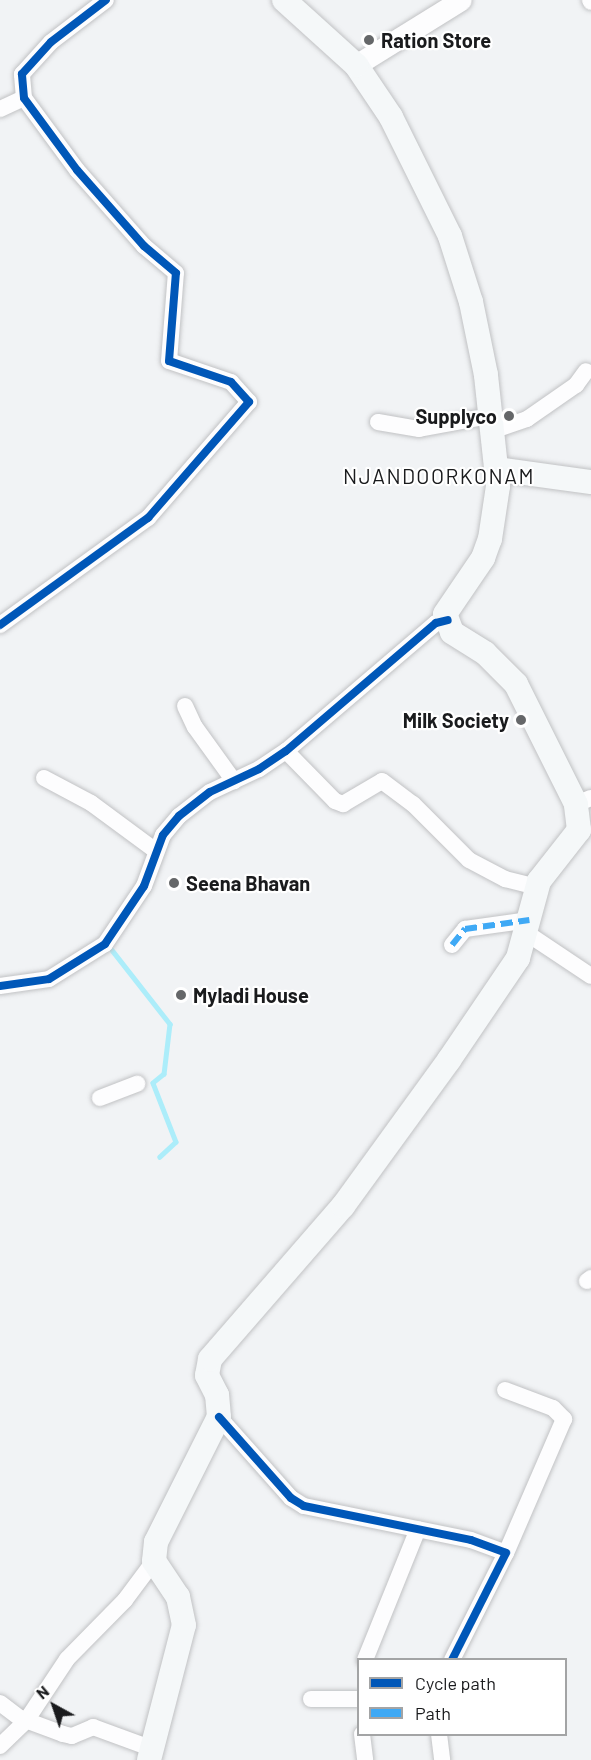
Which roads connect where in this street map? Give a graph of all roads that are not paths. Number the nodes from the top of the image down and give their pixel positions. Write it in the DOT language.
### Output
graph roads {
  1 [pos="106,0"];
  2 [pos="284,0"];
  3 [pos="461,0"];
  4 [pos="356,66"];
  5 [pos="24,98"];
  6 [pos="0,109"];
  7 [pos="586,371"];
  8 [pos="378,422"];
  9 [pos="491,423"];
  10 [pos="496,469"];
  11 [pos="591,482"];
  12 [pos="448,620"];
  13 [pos="0,625"];
  14 [pos="185,706"];
  15 [pos="286,751"];
  16 [pos="44,778"];
  17 [pos="234,781"];
  18 [pos="584,801"];
  19 [pos="156,851"];
  20 [pos="537,887"];
  21 [pos="527,926"];
  22 [pos="452,945"];
  23 [pos="591,976"];
  24 [pos="0,986"];
  25 [pos="137,1083"];
  26 [pos="100,1098"];
  27 [pos="505,1390"];
  28 [pos="219,1417"];
  29 [pos="418,1529"];
  30 [pos="506,1553"];
  31 [pos="154,1561"];
  32 [pos="365,1658"];
  33 [pos="453,1658"];
  34 [pos="311,1699"];
  35 [pos="357,1700"];
  36 [pos="0,1703"];
  37 [pos="26,1721"];
  38 [pos="362,1736"];
  39 [pos="439,1736"];
  40 [pos="0,1746"];
  41 [pos="150,1754"];
  42 [pos="365,1760"];
  43 [pos="442,1760"];
  1 -- 5 [label="street"];
  2 -- 4 [label="main road"];
  3 -- 4 [label="street"];
  4 -- 9 [label="main road"];
  5 -- 6 [label="street"];
  5 -- 13 [label="street"];
  7 -- 9 [label="street"];
  8 -- 9 [label="street"];
  9 -- 10 [label="main road"];
  10 -- 11 [label="main road"];
  10 -- 12 [label="main road"];
  12 -- 15 [label="street"];
  12 -- 18 [label="main road"];
  14 -- 17 [label="street"];
  15 -- 17 [label="street"];
  15 -- 20 [label="street"];
  16 -- 19 [label="street"];
  17 -- 19 [label="street"];
  18 -- 20 [label="main road"];
  19 -- 24 [label="street"];
  20 -- 21 [label="main road"];
  21 -- 22 [label="street"];
  21 -- 23 [label="street"];
  21 -- 28 [label="main road"];
  25 -- 26 [label="street"];
  27 -- 30 [label="street"];
  28 -- 29 [label="street"];
  28 -- 31 [label="main road"];
  29 -- 30 [label="street"];
  29 -- 32 [label="street"];
  30 -- 33 [label="street"];
  31 -- 37 [label="street"];
  31 -- 41 [label="main road"];
  34 -- 35 [label="street"];
  36 -- 37 [label="street"];
  37 -- 40 [label="street"];
  37 -- 41 [label="street"];
  38 -- 42 [label="street"];
  39 -- 43 [label="street"];
}
